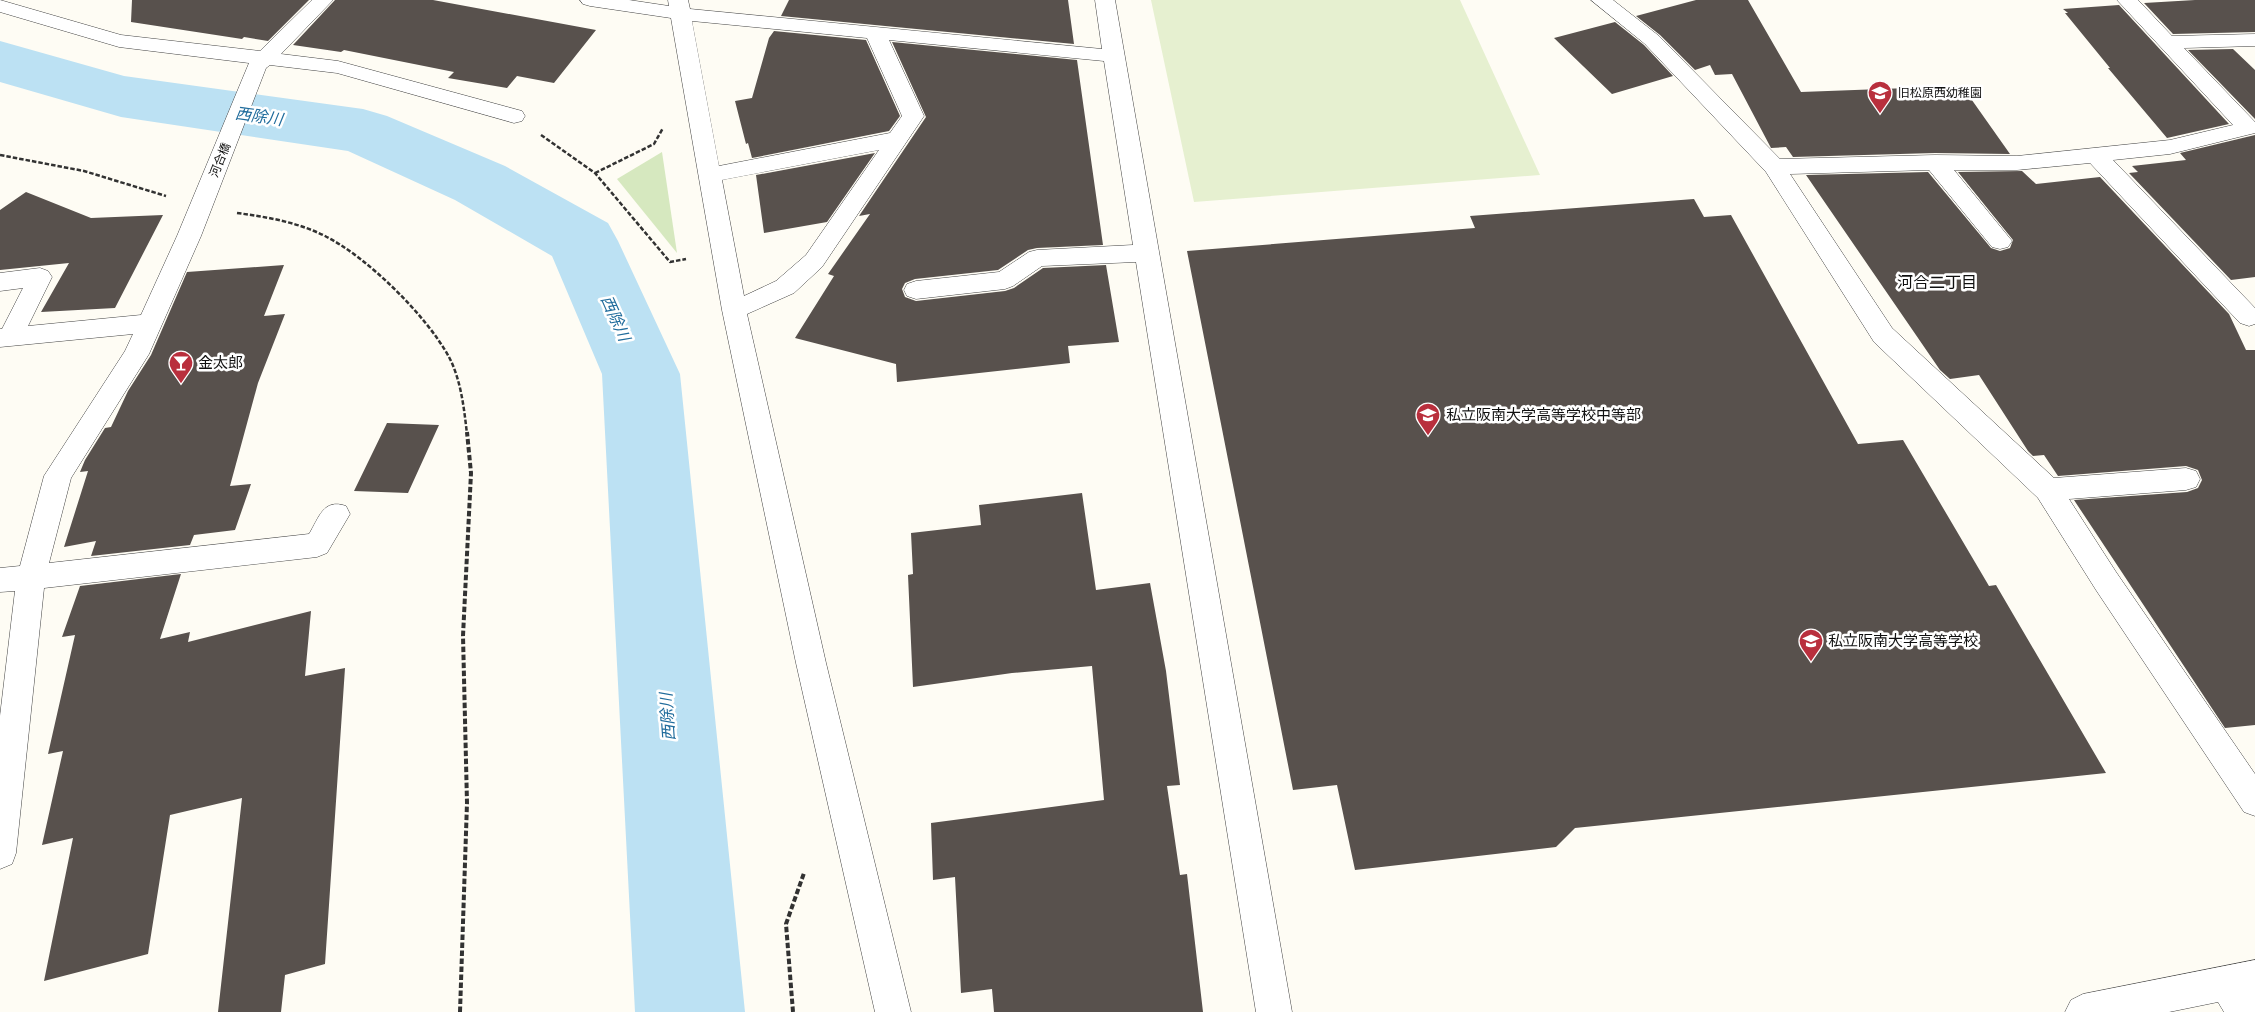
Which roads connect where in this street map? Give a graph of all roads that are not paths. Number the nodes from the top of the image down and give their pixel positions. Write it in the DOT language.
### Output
graph roads {
  1 [pos="323,0"];
  2 [pos="590,0"];
  3 [pos="1105,0"];
  4 [pos="1601,0"];
  5 [pos="2127,0"];
  6 [pos="0,6"];
  7 [pos="680,7"];
  8 [pos="875,33"];
  9 [pos="2255,40"];
  10 [pos="2167,42"];
  11 [pos="1113,56"];
  12 [pos="262,62"];
  13 [pos="514,116"];
  14 [pos="2253,129"];
  15 [pos="898,139"];
  16 [pos="2095,155"];
  17 [pos="1935,162"];
  18 [pos="1774,167"];
  19 [pos="710,175"];
  20 [pos="2000,241"];
  21 [pos="1146,253"];
  22 [pos="0,282"];
  23 [pos="916,290"];
  24 [pos="734,310"];
  25 [pos="2249,317"];
  26 [pos="149,323"];
  27 [pos="5,337"];
  28 [pos="2186,478"];
  29 [pos="2048,490"];
  30 [pos="336,514"];
  31 [pos="31,577"];
  32 [pos="0,580"];
  33 [pos="3,793"];
  34 [pos="2255,801"];
  35 [pos="0,853"];
  36 [pos="2240,980"];
  37 [pos="893,1012"];
  38 [pos="1274,1012"];
  39 [pos="2083,1012"];
  40 [pos="2245,1012"];
  1 -- 12 [label="street"];
  2 -- 7 [label="street"];
  3 -- 11 [label="street"];
  4 -- 18 [label="street"];
  5 -- 10 [label="street"];
  6 -- 12 [label="street"];
  7 -- 8 [label="street"];
  7 -- 19 [label="street"];
  8 -- 11 [label="street"];
  8 -- 15 [label="street"];
  9 -- 10 [label="street"];
  10 -- 14 [label="street"];
  11 -- 21 [label="street"];
  12 -- 13 [label="street"];
  12 -- 26 [label="street, 河合橋"];
  14 -- 16 [label="street"];
  15 -- 19 [label="street"];
  15 -- 24 [label="street"];
  16 -- 17 [label="street"];
  16 -- 25 [label="street"];
  17 -- 18 [label="street"];
  17 -- 20 [label="street"];
  18 -- 29 [label="street"];
  19 -- 24 [label="street"];
  21 -- 23 [label="street"];
  21 -- 38 [label="street"];
  22 -- 27 [label="street"];
  24 -- 37 [label="street"];
  26 -- 27 [label="street"];
  26 -- 31 [label="street, 河合橋"];
  28 -- 29 [label="street"];
  29 -- 34 [label="street"];
  30 -- 31 [label="street"];
  31 -- 32 [label="street"];
  31 -- 33 [label="street, 河合橋"];
  33 -- 35 [label="street, 河合橋"];
  36 -- 39 [label="street"];
  36 -- 40 [label="street"];
}
